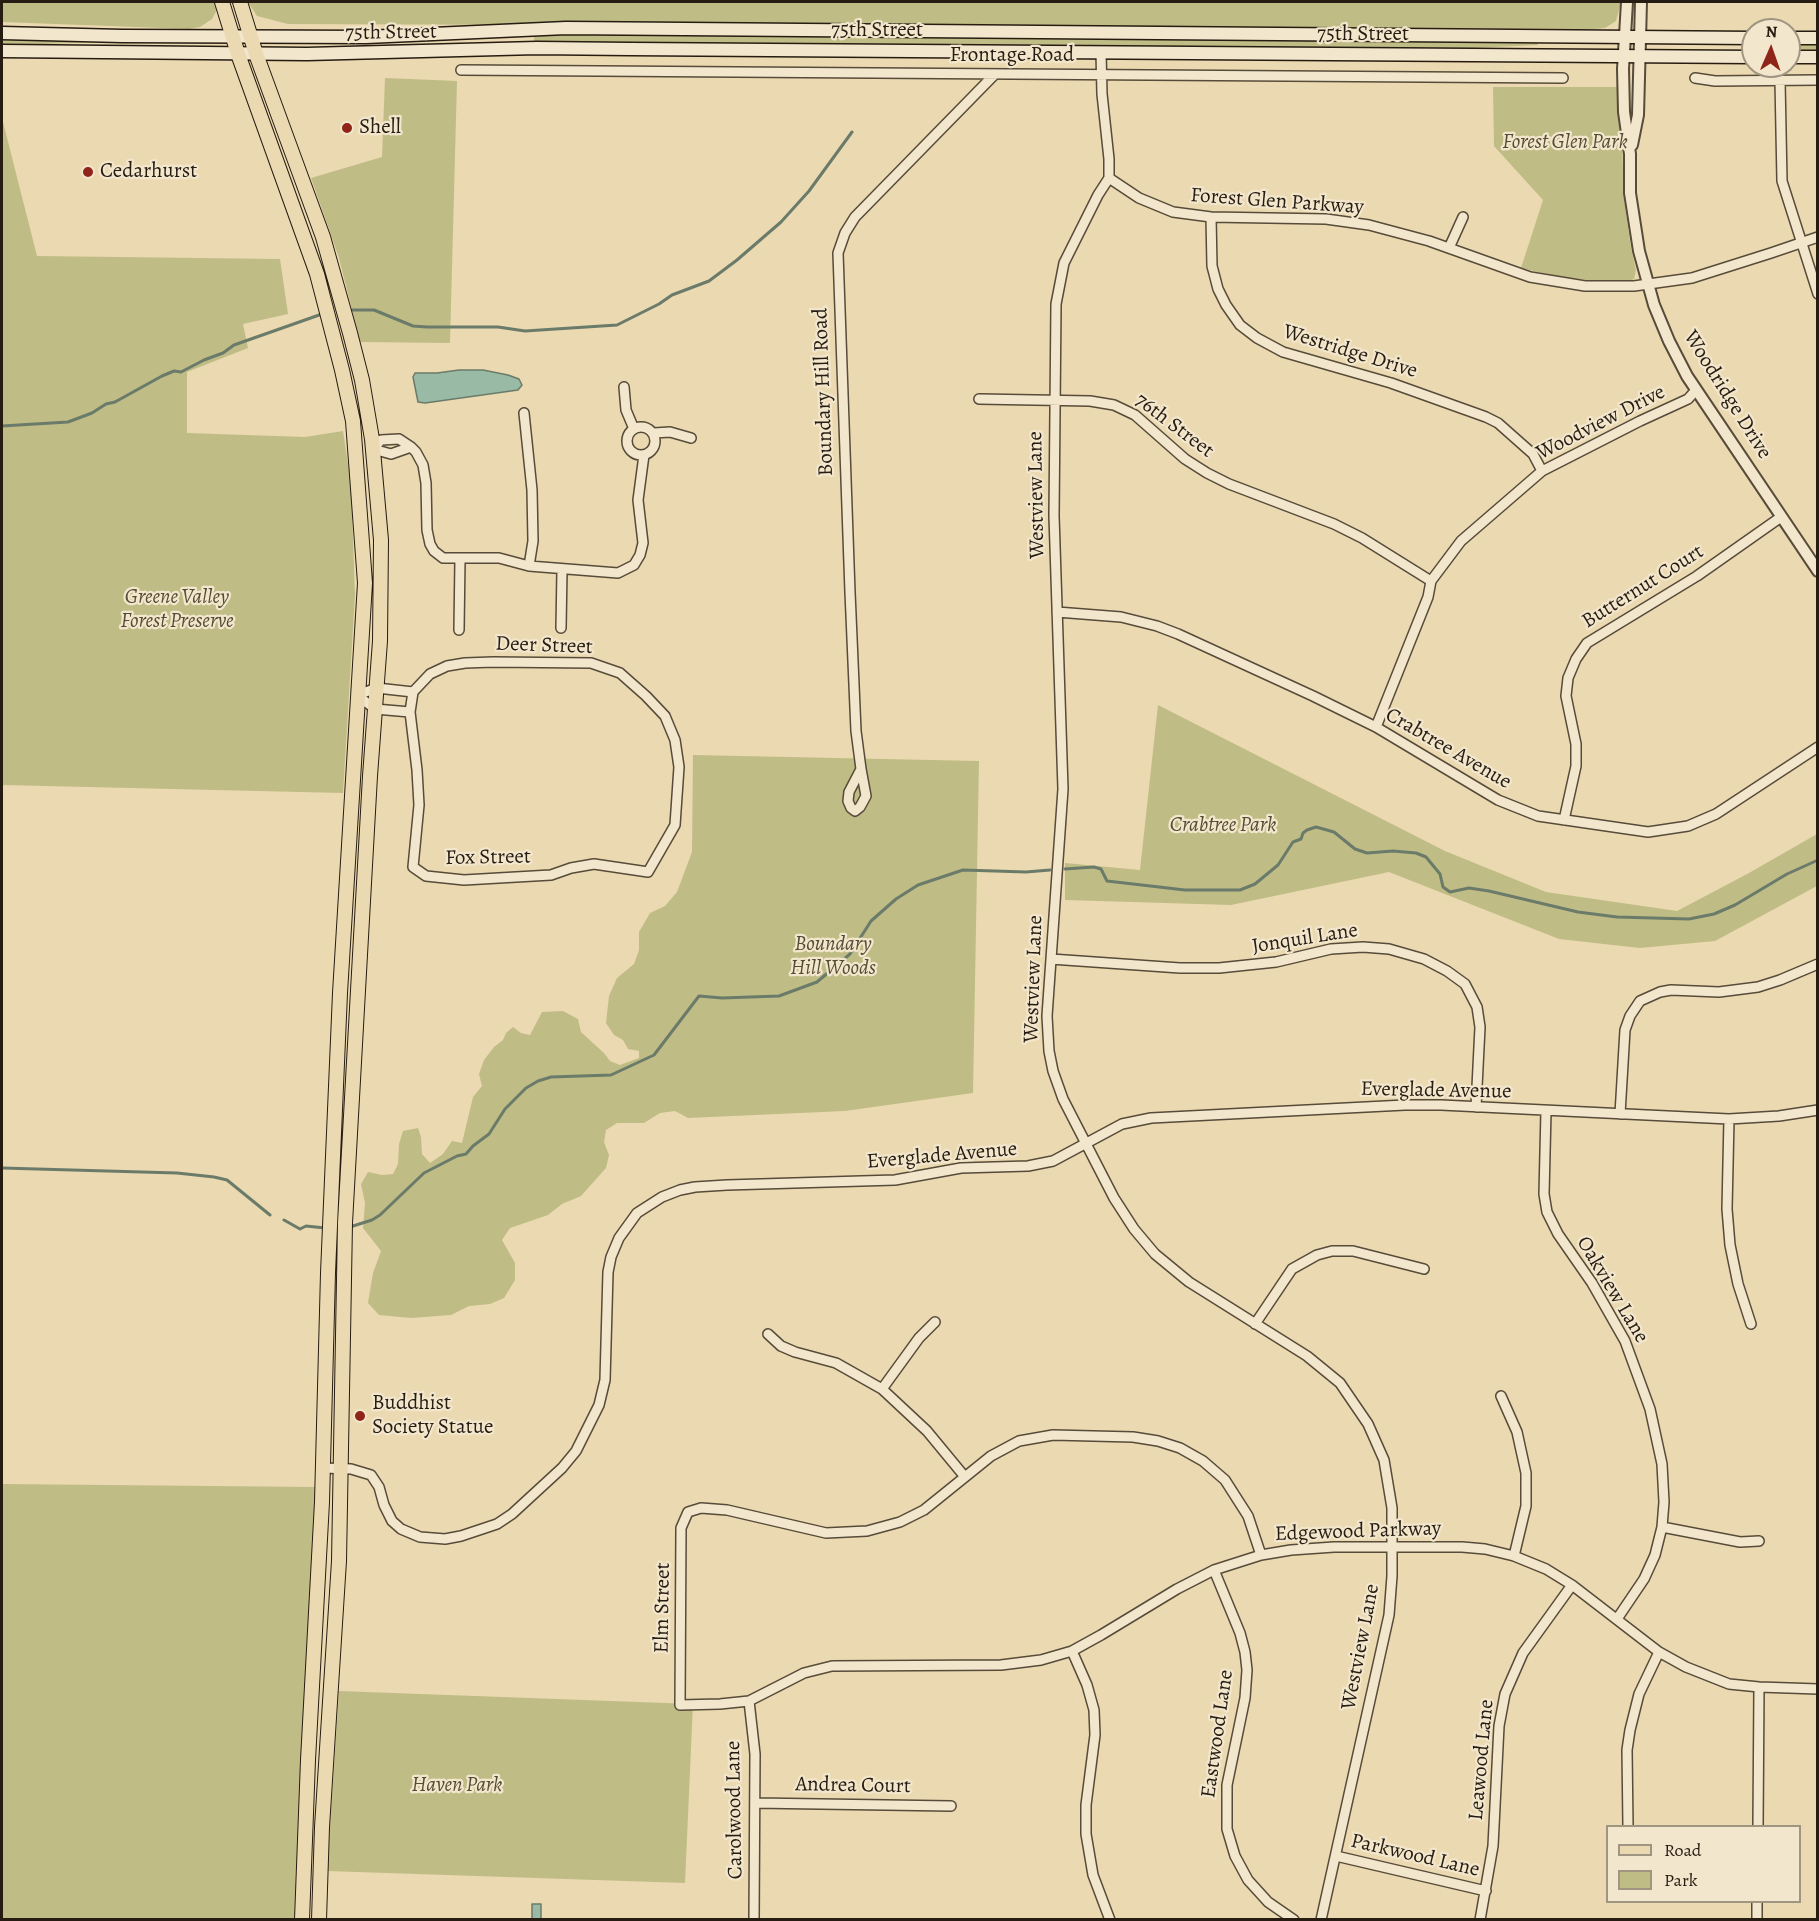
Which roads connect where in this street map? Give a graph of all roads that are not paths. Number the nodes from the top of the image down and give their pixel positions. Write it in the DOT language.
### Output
graph roads {
  1 [pos="222,2"];
  2 [pos="240,2"];
  3 [pos="1627,2"];
  4 [pos="1641,2"];
  5 [pos="2,33"];
  6 [pos="1625,36"];
  7 [pos="1640,36"];
  8 [pos="232,37"];
  9 [pos="251,37"];
  10 [pos="1741,38"];
  11 [pos="1801,38"];
  12 [pos="1818,38"];
  13 [pos="2,51"];
  14 [pos="1101,52"];
  15 [pos="238,54"];
  16 [pos="256,54"];
  17 [pos="1624,57"];
  18 [pos="1639,57"];
  19 [pos="1741,57"];
  20 [pos="1801,57"];
  21 [pos="1818,57"];
  22 [pos="461,70"];
  23 [pos="995,74"];
  24 [pos="1101,74"];
  25 [pos="1563,78"];
  26 [pos="1695,78"];
  27 [pos="1818,80"];
  28 [pos="1780,81"];
  29 [pos="1630,154"];
  30 [pos="1109,178"];
  31 [pos="1463,217"];
  32 [pos="1211,218"];
  33 [pos="1818,237"];
  34 [pos="1801,243"];
  35 [pos="1449,248"];
  36 [pos="1648,285"];
  37 [pos="1818,294"];
  38 [pos="624,387"];
  39 [pos="1696,390"];
  40 [pos="979,399"];
  41 [pos="1054,400"];
  42 [pos="524,413"];
  43 [pos="634,429"];
  44 [pos="654,433"];
  45 [pos="691,438"];
  46 [pos="411,447"];
  47 [pos="373,448"];
  48 [pos="644,455"];
  49 [pos="1542,471"];
  50 [pos="1781,517"];
  51 [pos="460,559"];
  52 [pos="528,566"];
  53 [pos="562,570"];
  54 [pos="1818,571"];
  55 [pos="1431,581"];
  56 [pos="1057,612"];
  57 [pos="561,628"];
  58 [pos="459,630"];
  59 [pos="377,688"];
  60 [pos="413,692"];
  61 [pos="357,695"];
  62 [pos="375,709"];
  63 [pos="410,712"];
  64 [pos="1376,727"];
  65 [pos="1818,747"];
  66 [pos="861,769"];
  67 [pos="1564,820"];
  68 [pos="648,872"];
  69 [pos="1051,959"];
  70 [pos="1818,964"];
  71 [pos="1476,1107"];
  72 [pos="1818,1110"];
  73 [pos="1546,1111"];
  74 [pos="1620,1114"];
  75 [pos="1729,1119"];
  76 [pos="1086,1143"];
  77 [pos="1424,1269"];
  78 [pos="935,1322"];
  79 [pos="1255,1324"];
  80 [pos="1751,1324"];
  81 [pos="768,1334"];
  82 [pos="882,1389"];
  83 [pos="1501,1396"];
  84 [pos="323,1468"];
  85 [pos="341,1469"];
  86 [pos="965,1477"];
  87 [pos="1662,1527"];
  88 [pos="1759,1541"];
  89 [pos="1392,1547"];
  90 [pos="1261,1555"];
  91 [pos="1514,1556"];
  92 [pos="1214,1570"];
  93 [pos="1572,1585"];
  94 [pos="1617,1619"];
  95 [pos="1072,1651"];
  96 [pos="1659,1652"];
  97 [pos="1760,1687"];
  98 [pos="1818,1689"];
  99 [pos="749,1701"];
  100 [pos="680,1704"];
  101 [pos="755,1803"];
  102 [pos="951,1806"];
  103 [pos="1628,1825"];
  104 [pos="1758,1825"];
  105 [pos="1336,1856"];
  106 [pos="1486,1891"];
  107 [pos="1757,1903"];
  108 [pos="302,1920"];
  109 [pos="319,1920"];
  110 [pos="754,1920"];
  111 [pos="1110,1920"];
  112 [pos="1294,1920"];
  113 [pos="1321,1920"];
  114 [pos="1480,1920"];
  115 [pos="1757,1920"];
  1 -- 8 [label="main road"];
  2 -- 9 [label="main road"];
  3 -- 6 [label="street, Woodridge Drive"];
  4 -- 7 [label="street, Woodridge Drive"];
  5 -- 8 [label="main road, 75th Street"];
  6 -- 7 [label="main road, 75th Street"];
  6 -- 9 [label="main road, 75th Street"];
  6 -- 17 [label="street, Woodridge Drive"];
  7 -- 10 [label="main road, 75th Street"];
  7 -- 18 [label="street, Woodridge Drive"];
  8 -- 9 [label="main road, 75th Street"];
  8 -- 15 [label="main road"];
  9 -- 16 [label="main road"];
  11 -- 12 [label="main road"];
  13 -- 15 [label="main road, 75th Street"];
  14 -- 16 [label="main road, 75th Street"];
  14 -- 17 [label="main road, 75th Street"];
  14 -- 24 [label="street"];
  15 -- 16 [label="main road, 75th Street"];
  15 -- 61 [label="main road"];
  16 -- 47 [label="main road"];
  17 -- 18 [label="main road, 75th Street"];
  17 -- 29 [label="street, Woodridge Drive"];
  18 -- 19 [label="main road, 75th Street"];
  18 -- 29 [label="street, Woodridge Drive"];
  20 -- 21 [label="main road"];
  22 -- 23 [label="street, Frontage Road"];
  23 -- 24 [label="street, Frontage Road"];
  23 -- 66 [label="street, Boundary Hill Road"];
  24 -- 25 [label="street, Frontage Road"];
  24 -- 30 [label="street"];
  26 -- 28 [label="street"];
  27 -- 28 [label="street"];
  28 -- 34 [label="street"];
  29 -- 36 [label="street, Woodridge Drive"];
  30 -- 32 [label="street, Forest Glen Parkway"];
  30 -- 41 [label="street, Westview Lane"];
  31 -- 35 [label="street"];
  32 -- 35 [label="street, Forest Glen Parkway"];
  32 -- 49 [label="street, Westridge Drive"];
  33 -- 34 [label="street, Forest Glen Parkway"];
  34 -- 36 [label="street, Forest Glen Parkway"];
  34 -- 37 [label="street"];
  35 -- 36 [label="street, Forest Glen Parkway"];
  36 -- 39 [label="street, Woodridge Drive"];
  38 -- 43 [label="street"];
  39 -- 49 [label="street, Woodview Drive"];
  39 -- 50 [label="street, Woodridge Drive"];
  40 -- 41 [label="street, 76th Street"];
  41 -- 55 [label="street, 76th Street"];
  41 -- 56 [label="street, Westview Lane"];
  42 -- 52 [label="street"];
  43 -- 44 [label="street"];
  43 -- 48 [label="street"];
  44 -- 45 [label="street"];
  44 -- 48 [label="street"];
  46 -- 47 [label="street"];
  46 -- 47 [label="street"];
  46 -- 51 [label="street"];
  47 -- 59 [label="main road"];
  48 -- 53 [label="street"];
  49 -- 55 [label="street, Woodview Drive"];
  50 -- 54 [label="street, Woodridge Drive"];
  50 -- 67 [label="street, Butternut Court"];
  51 -- 52 [label="street"];
  51 -- 58 [label="street"];
  52 -- 53 [label="street"];
  53 -- 57 [label="street"];
  55 -- 64 [label="street, Woodview Drive"];
  56 -- 64 [label="street, Crabtree Avenue"];
  56 -- 69 [label="street, Westview Lane"];
  59 -- 60 [label="street"];
  59 -- 61 [label="street"];
  59 -- 62 [label="main road"];
  60 -- 63 [label="street"];
  60 -- 68 [label="street, Deer Street"];
  61 -- 62 [label="street"];
  61 -- 84 [label="main road"];
  62 -- 63 [label="street"];
  62 -- 85 [label="main road"];
  63 -- 68 [label="street, Fox Street"];
  64 -- 67 [label="street, Crabtree Avenue"];
  65 -- 67 [label="street, Crabtree Avenue"];
  69 -- 71 [label="street, Jonquil Lane"];
  69 -- 76 [label="street, Westview Lane"];
  70 -- 74 [label="street"];
  71 -- 73 [label="street, Everglade Avenue"];
  71 -- 76 [label="street, Everglade Avenue"];
  72 -- 75 [label="street, Everglade Avenue"];
  73 -- 74 [label="street, Everglade Avenue"];
  73 -- 87 [label="street, Oakview Lane"];
  74 -- 75 [label="street, Everglade Avenue"];
  75 -- 80 [label="street"];
  76 -- 79 [label="street, Westview Lane"];
  76 -- 85 [label="street, Everglade Avenue"];
  77 -- 79 [label="street"];
  78 -- 82 [label="street"];
  79 -- 89 [label="street, Westview Lane"];
  81 -- 82 [label="street"];
  82 -- 86 [label="street"];
  83 -- 91 [label="street"];
  84 -- 85 [label="street, Everglade Avenue"];
  84 -- 108 [label="main road"];
  85 -- 109 [label="main road"];
  86 -- 90 [label="street"];
  86 -- 100 [label="street, Elm Street"];
  87 -- 88 [label="street"];
  87 -- 94 [label="street, Oakview Lane"];
  89 -- 90 [label="street, Edgewood Parkway"];
  89 -- 91 [label="street, Edgewood Parkway"];
  89 -- 105 [label="street, Westview Lane"];
  90 -- 92 [label="street, Edgewood Parkway"];
  91 -- 93 [label="street, Edgewood Parkway"];
  92 -- 95 [label="street, Edgewood Parkway"];
  92 -- 112 [label="street, Eastwood Lane"];
  93 -- 94 [label="street, Edgewood Parkway"];
  93 -- 106 [label="street, Leawood Lane"];
  94 -- 96 [label="street, Edgewood Parkway"];
  95 -- 99 [label="street, Edgewood Parkway"];
  95 -- 111 [label="street"];
  96 -- 97 [label="street, Edgewood Parkway"];
  96 -- 103 [label="street"];
  97 -- 98 [label="street, Edgewood Parkway"];
  97 -- 104 [label="street"];
  99 -- 100 [label="street, Edgewood Parkway"];
  99 -- 101 [label="street, Carolwood Lane"];
  101 -- 102 [label="street, Andrea Court"];
  101 -- 110 [label="street, Carolwood Lane"];
  105 -- 106 [label="street, Parkwood Lane"];
  105 -- 113 [label="street, Westview Lane"];
  106 -- 114 [label="street, Leawood Lane"];
  107 -- 115 [label="street"];
}
